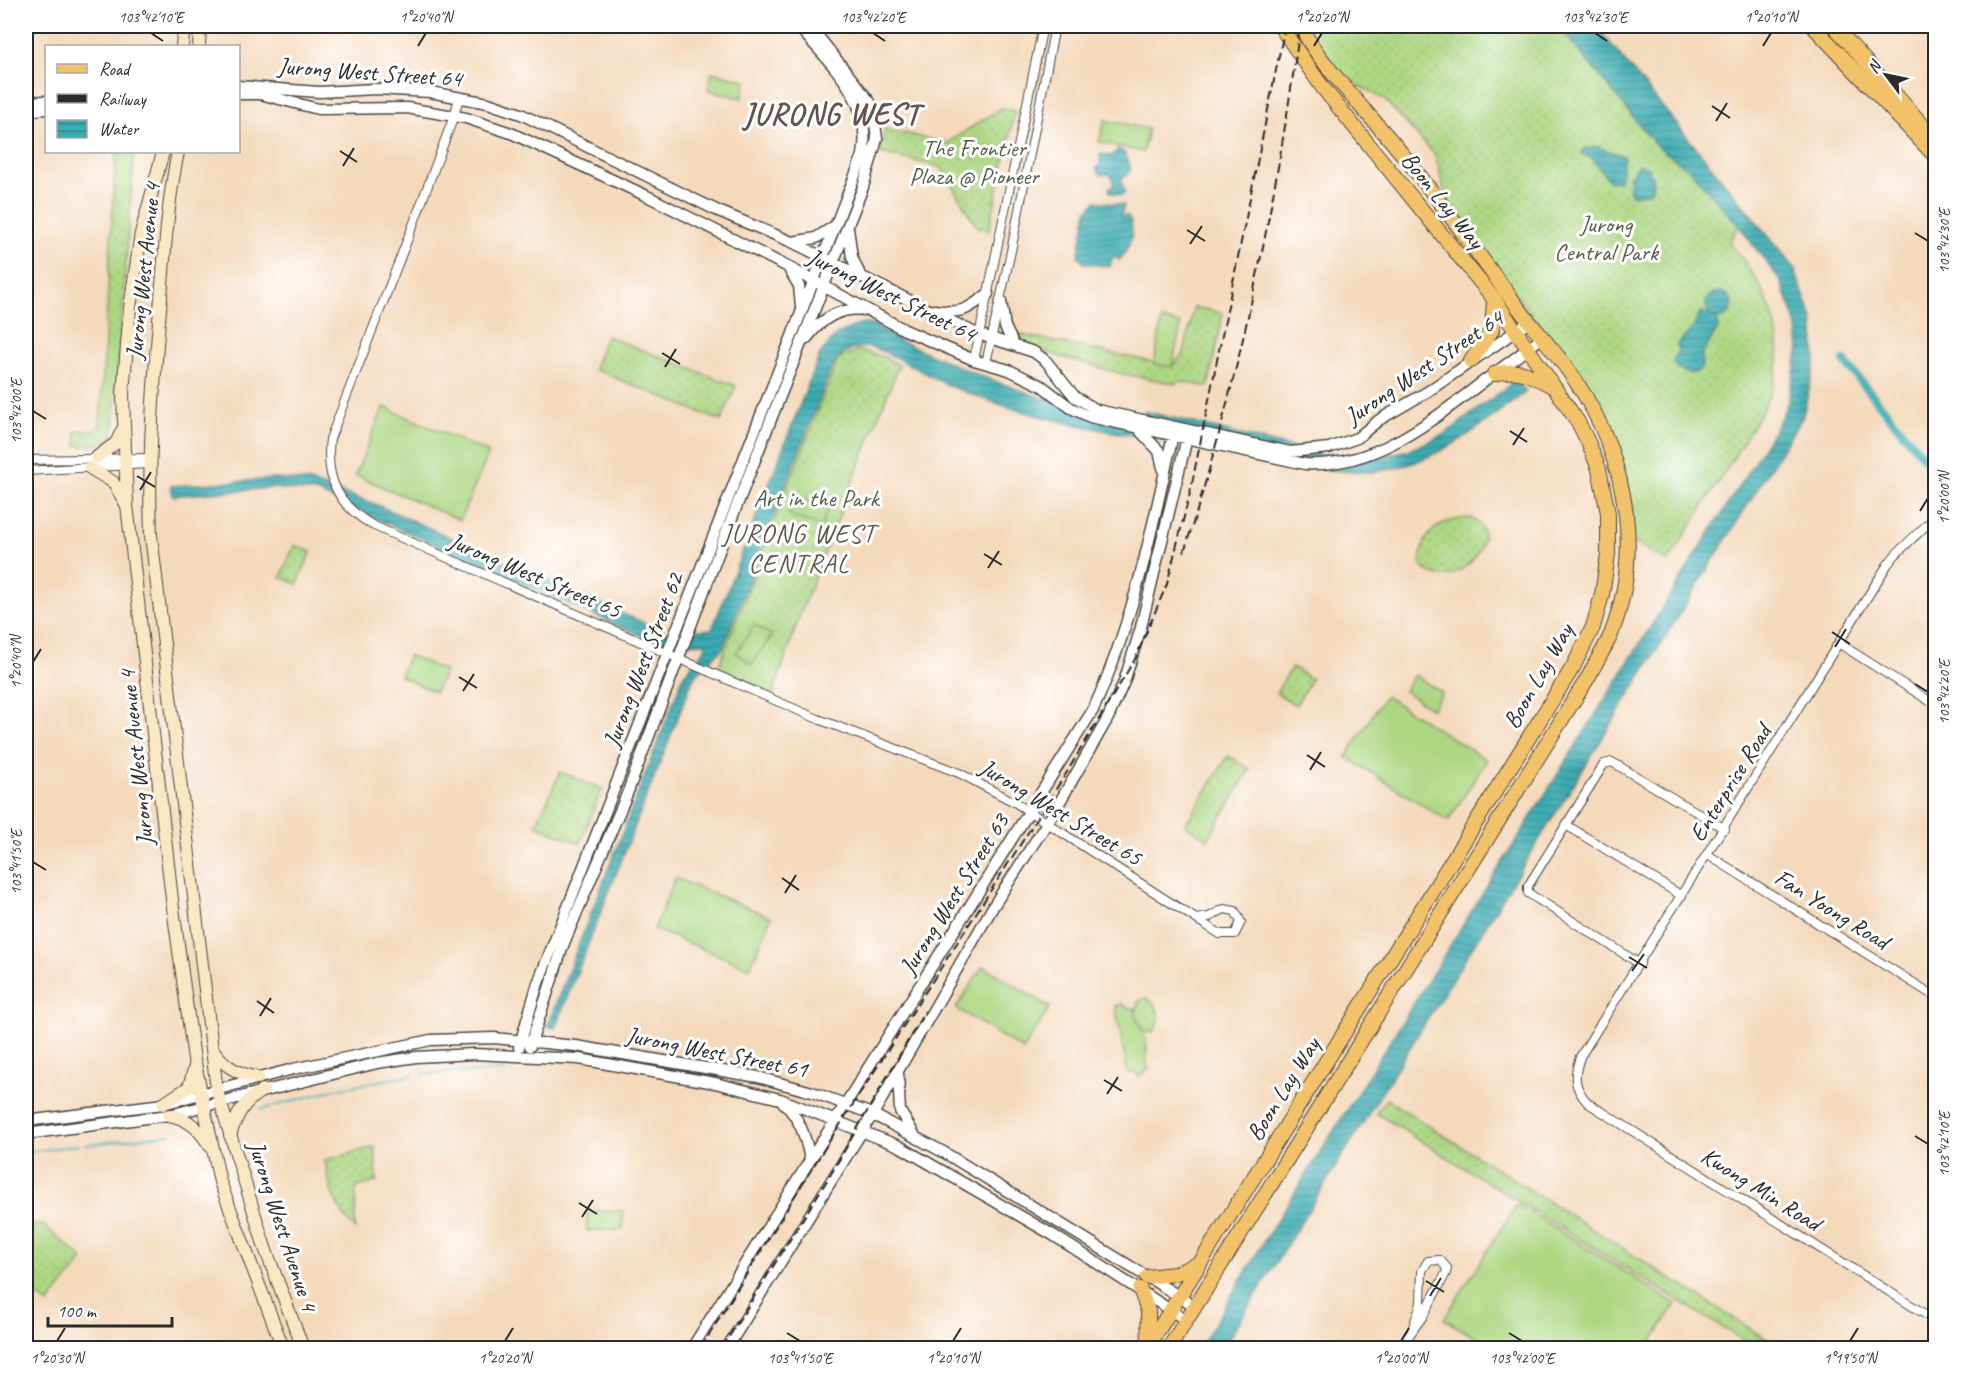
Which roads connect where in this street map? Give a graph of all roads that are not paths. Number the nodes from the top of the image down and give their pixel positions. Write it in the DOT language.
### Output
graph roads {
  1 [pos="184,26"];
  2 [pos="200,26"];
  3 [pos="798,26"];
  4 [pos="810,26"];
  5 [pos="1043,26"];
  6 [pos="1055,26"];
  7 [pos="1280,26"];
  8 [pos="1300,26"];
  9 [pos="1813,26"];
  10 [pos="1834,26"];
  11 [pos="181,45"];
  12 [pos="199,45"];
  13 [pos="240,86"];
  14 [pos="240,94"];
  15 [pos="459,98"];
  16 [pos="45,101"];
  17 [pos="26,102"];
  18 [pos="45,109"];
  19 [pos="26,111"];
  20 [pos="454,116"];
  21 [pos="1935,140"];
  22 [pos="163,153"];
  23 [pos="178,153"];
  24 [pos="1935,157"];
  25 [pos="842,223"];
  26 [pos="792,242"];
  27 [pos="820,258"];
  28 [pos="834,264"];
  29 [pos="788,267"];
  30 [pos="861,277"];
  31 [pos="812,281"];
  32 [pos="824,287"];
  33 [pos="988,294"];
  34 [pos="1494,299"];
  35 [pos="1001,301"];
  36 [pos="924,309"];
  37 [pos="871,311"];
  38 [pos="800,313"];
  39 [pos="1529,322"];
  40 [pos="1516,331"];
  41 [pos="979,334"];
  42 [pos="1542,337"];
  43 [pos="992,338"];
  44 [pos="802,345"];
  45 [pos="1014,345"];
  46 [pos="1528,349"];
  47 [pos="974,360"];
  48 [pos="1471,361"];
  49 [pos="986,363"];
  50 [pos="1494,374"];
  51 [pos="1554,387"];
  52 [pos="123,428"];
  53 [pos="1138,429"];
  54 [pos="1173,432"];
  55 [pos="1187,435"];
  56 [pos="26,460"];
  57 [pos="149,461"];
  58 [pos="126,462"];
  59 [pos="93,463"];
  60 [pos="26,471"];
  61 [pos="1163,481"];
  62 [pos="127,505"];
  63 [pos="1935,516"];
  64 [pos="1839,644"];
  65 [pos="673,656"];
  66 [pos="1935,705"];
  67 [pos="1030,812"];
  68 [pos="1047,823"];
  69 [pos="1566,825"];
  70 [pos="1725,829"];
  71 [pos="1708,855"];
  72 [pos="1682,896"];
  73 [pos="1196,919"];
  74 [pos="1640,964"];
  75 [pos="1935,997"];
  76 [pos="525,1041"];
  77 [pos="212,1047"];
  78 [pos="523,1056"];
  79 [pos="194,1059"];
  80 [pos="898,1069"];
  81 [pos="258,1078"];
  82 [pos="1574,1081"];
  83 [pos="263,1090"];
  84 [pos="218,1097"];
  85 [pos="780,1099"];
  86 [pos="202,1100"];
  87 [pos="845,1103"];
  88 [pos="166,1110"];
  89 [pos="872,1114"];
  90 [pos="835,1120"];
  91 [pos="26,1121"];
  92 [pos="861,1131"];
  93 [pos="26,1134"];
  94 [pos="230,1135"];
  95 [pos="914,1135"];
  96 [pos="213,1153"];
  97 [pos="810,1159"];
  98 [pos="1202,1262"];
  99 [pos="1143,1283"];
  100 [pos="1180,1296"];
  101 [pos="1195,1306"];
  102 [pos="1171,1311"];
  103 [pos="1186,1320"];
  104 [pos="1935,1322"];
  105 [pos="1412,1330"];
  106 [pos="1148,1347"];
  107 [pos="283,1348"];
  108 [pos="303,1348"];
  109 [pos="692,1348"];
  110 [pos="727,1348"];
  111 [pos="1168,1348"];
  112 [pos="1400,1348"];
  1 -- 11 [label="main road"];
  2 -- 12 [label="main road"];
  3 -- 25 [label="street"];
  4 -- 25 [label="street"];
  5 -- 33 [label="street"];
  6 -- 35 [label="street"];
  7 -- 34 [label="main road, Boon Lay Way"];
  8 -- 39 [label="main road, Boon Lay Way"];
  9 -- 24 [label="main road"];
  10 -- 21 [label="main road"];
  13 -- 15 [label="street, Jurong West Street 64"];
  14 -- 20 [label="street, Jurong West Street 64"];
  15 -- 20 [label="street, Jurong West Street 65"];
  15 -- 26 [label="street, Jurong West Street 64"];
  16 -- 17 [label="street"];
  18 -- 19 [label="street"];
  20 -- 29 [label="street, Jurong West Street 64"];
  20 -- 65 [label="street, Jurong West Street 65"];
  22 -- 52 [label="main road, Jurong West Avenue 4"];
  23 -- 57 [label="main road, Jurong West Avenue 4"];
  25 -- 26 [label="street"];
  25 -- 27 [label="street, Jurong West Street 62"];
  25 -- 28 [label="street, Jurong West Street 62"];
  25 -- 30 [label="street"];
  26 -- 27 [label="street, Jurong West Street 64"];
  27 -- 28 [label="street, Jurong West Street 64"];
  27 -- 31 [label="street, Jurong West Street 62"];
  28 -- 30 [label="street, Jurong West Street 64"];
  28 -- 32 [label="street, Jurong West Street 62"];
  29 -- 31 [label="street, Jurong West Street 64"];
  29 -- 38 [label="street"];
  30 -- 36 [label="street, Jurong West Street 64"];
  31 -- 32 [label="street, Jurong West Street 64"];
  31 -- 38 [label="street, Jurong West Street 62"];
  32 -- 37 [label="street, Jurong West Street 64"];
  32 -- 44 [label="street, Jurong West Street 62"];
  33 -- 36 [label="street"];
  33 -- 41 [label="street"];
  34 -- 40 [label="main road, Boon Lay Way"];
  34 -- 48 [label="main road"];
  35 -- 43 [label="street"];
  35 -- 45 [label="street"];
  36 -- 41 [label="street, Jurong West Street 64"];
  37 -- 44 [label="street"];
  37 -- 47 [label="street, Jurong West Street 64"];
  38 -- 65 [label="street, Jurong West Street 62"];
  39 -- 40 [label="street, Jurong West Street 64"];
  39 -- 42 [label="main road, Boon Lay Way"];
  40 -- 46 [label="main road, Boon Lay Way"];
  40 -- 48 [label="street, Jurong West Street 64"];
  41 -- 43 [label="street, Jurong West Street 64"];
  41 -- 47 [label="street"];
  42 -- 46 [label="street, Jurong West Street 64"];
  42 -- 101 [label="main road, Boon Lay Way"];
  43 -- 45 [label="street, Jurong West Street 64"];
  43 -- 49 [label="street"];
  44 -- 65 [label="street, Jurong West Street 62"];
  45 -- 54 [label="street, Jurong West Street 64"];
  46 -- 50 [label="street, Jurong West Street 64"];
  46 -- 51 [label="main road, Boon Lay Way"];
  47 -- 49 [label="street, Jurong West Street 64"];
  48 -- 55 [label="street, Jurong West Street 64"];
  49 -- 53 [label="street, Jurong West Street 64"];
  50 -- 51 [label="main road"];
  50 -- 55 [label="street, Jurong West Street 64"];
  51 -- 98 [label="main road, Boon Lay Way"];
  52 -- 58 [label="main road, Jurong West Avenue 4"];
  52 -- 59 [label="main road"];
  53 -- 54 [label="street, Jurong West Street 64"];
  53 -- 61 [label="street"];
  54 -- 55 [label="street, Jurong West Street 64"];
  54 -- 61 [label="street, Jurong West Street 63"];
  55 -- 68 [label="street, Jurong West Street 63"];
  56 -- 59 [label="street"];
  57 -- 58 [label="street"];
  57 -- 77 [label="main road, Jurong West Avenue 4"];
  58 -- 59 [label="street"];
  58 -- 62 [label="main road, Jurong West Avenue 4"];
  59 -- 60 [label="street"];
  59 -- 62 [label="main road"];
  61 -- 67 [label="street, Jurong West Street 63"];
  62 -- 79 [label="main road, Jurong West Avenue 4"];
  63 -- 64 [label="street, Enterprise Road"];
  64 -- 66 [label="street"];
  64 -- 70 [label="street, Enterprise Road"];
  65 -- 67 [label="street, Jurong West Street 65"];
  65 -- 76 [label="street, Jurong West Street 62"];
  67 -- 68 [label="street, Jurong West Street 65"];
  67 -- 87 [label="street, Jurong West Street 63"];
  68 -- 73 [label="street, Jurong West Street 65"];
  68 -- 80 [label="street, Jurong West Street 63"];
  69 -- 70 [label="street"];
  69 -- 72 [label="street"];
  69 -- 74 [label="street"];
  70 -- 71 [label="street, Enterprise Road"];
  71 -- 72 [label="street, Enterprise Road"];
  71 -- 75 [label="street, Fan Yoong Road"];
  72 -- 74 [label="street, Enterprise Road"];
  73 -- 73 [label="street, Jurong West Street 65"];
  74 -- 82 [label="street, Enterprise Road"];
  76 -- 78 [label="street, Jurong West Street 62"];
  76 -- 81 [label="street, Jurong West Street 61"];
  76 -- 87 [label="street, Jurong West Street 61"];
  77 -- 81 [label="main road"];
  77 -- 84 [label="main road, Jurong West Avenue 4"];
  78 -- 83 [label="street, Jurong West Street 61"];
  78 -- 85 [label="street, Jurong West Street 61"];
  79 -- 86 [label="main road, Jurong West Avenue 4"];
  79 -- 88 [label="main road"];
  80 -- 89 [label="street, Jurong West Street 63"];
  80 -- 95 [label="street"];
  81 -- 84 [label="street, Jurong West Street 61"];
  82 -- 104 [label="street, Kwong Min Road"];
  83 -- 84 [label="street, Jurong West Street 61"];
  83 -- 94 [label="main road"];
  84 -- 86 [label="street"];
  84 -- 94 [label="main road, Jurong West Avenue 4"];
  85 -- 90 [label="street, Jurong West Street 61"];
  85 -- 97 [label="street"];
  86 -- 88 [label="street"];
  86 -- 96 [label="main road, Jurong West Avenue 4"];
  87 -- 89 [label="street, Jurong West Street 61"];
  87 -- 90 [label="street, Jurong West Street 63"];
  88 -- 91 [label="street"];
  88 -- 93 [label="street"];
  88 -- 96 [label="main road"];
  89 -- 92 [label="street, Jurong West Street 63"];
  89 -- 95 [label="street, Jurong West Street 61"];
  90 -- 92 [label="street, Jurong West Street 61"];
  90 -- 97 [label="street, Jurong West Street 63"];
  92 -- 99 [label="street, Jurong West Street 61"];
  92 -- 110 [label="street, Jurong West Street 63"];
  94 -- 108 [label="main road, Jurong West Avenue 4"];
  95 -- 99 [label="street, Jurong West Street 61"];
  96 -- 107 [label="main road, Jurong West Avenue 4"];
  97 -- 109 [label="street, Jurong West Street 63"];
  98 -- 99 [label="main road"];
  98 -- 100 [label="main road, Boon Lay Way"];
  99 -- 100 [label="street, Jurong West Street 61"];
  99 -- 102 [label="street, Jurong West Street 61"];
  99 -- 106 [label="main road"];
  100 -- 101 [label="street, Jurong West Street 61"];
  100 -- 102 [label="main road, Boon Lay Way"];
  101 -- 103 [label="main road, Boon Lay Way"];
  102 -- 103 [label="street, Jurong West Street 61"];
  102 -- 106 [label="main road, Boon Lay Way"];
  103 -- 111 [label="main road, Boon Lay Way"];
  105 -- 105 [label="street"];
  105 -- 112 [label="street"];
}
